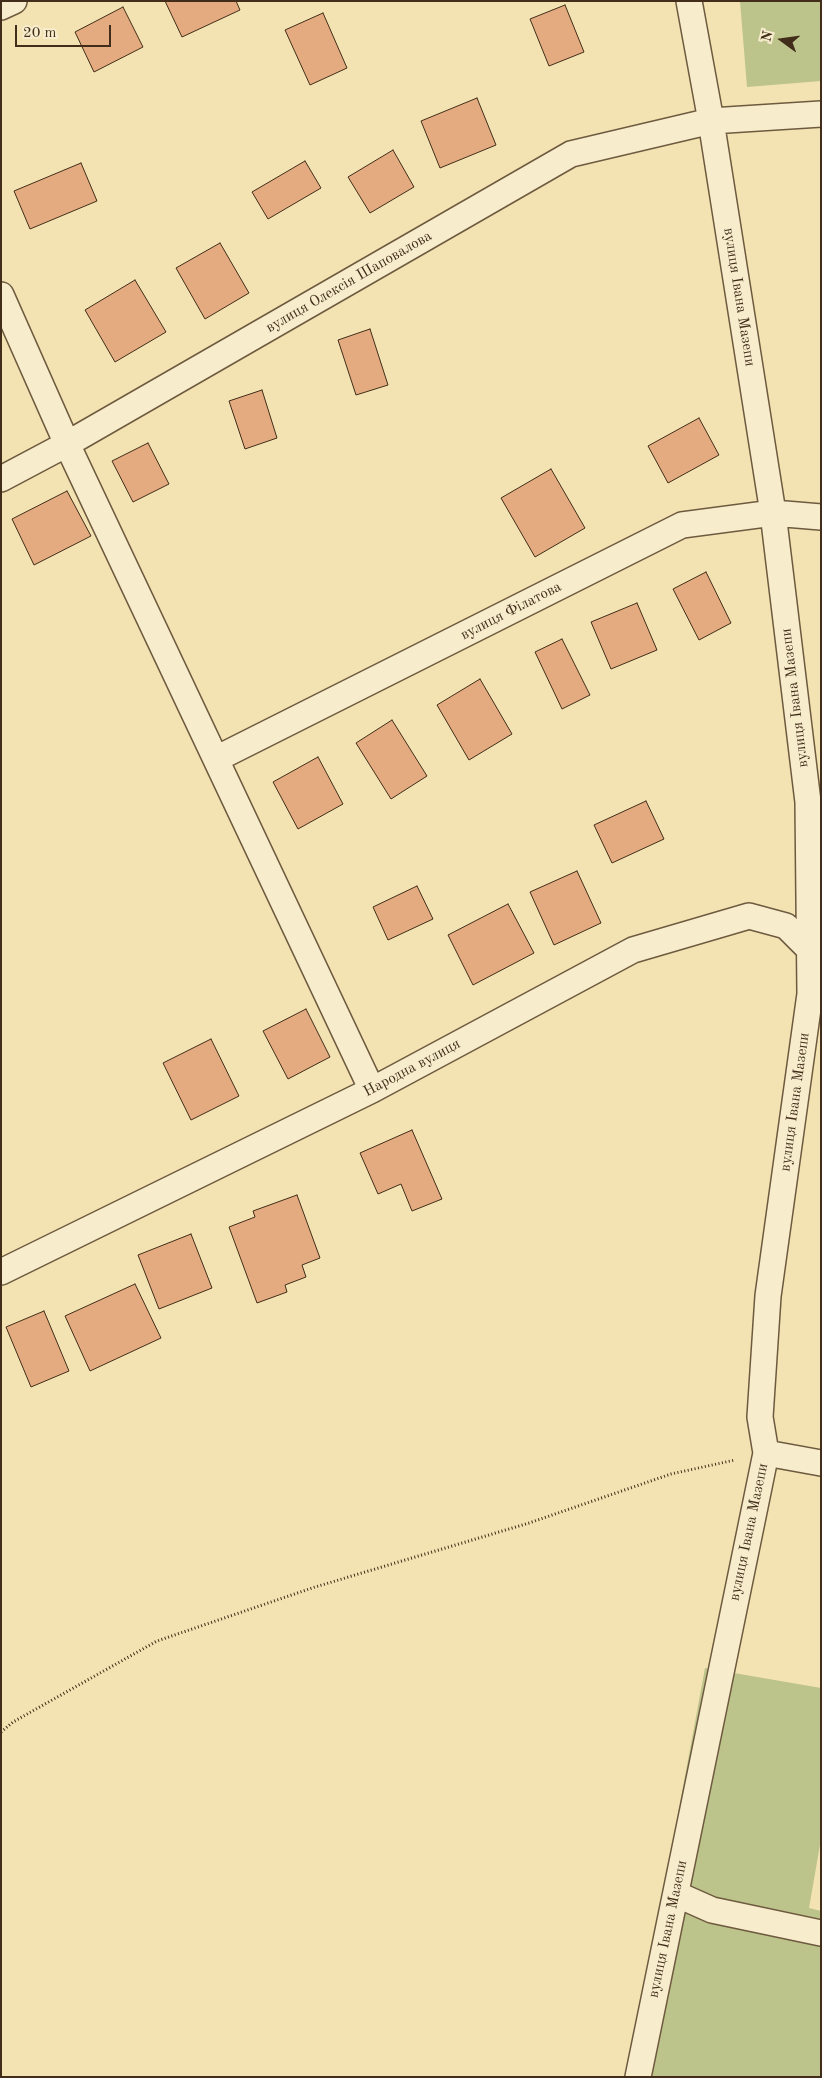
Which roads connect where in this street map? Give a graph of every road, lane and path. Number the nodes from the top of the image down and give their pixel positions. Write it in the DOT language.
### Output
graph roads {
  1 [pos="14,1"];
  2 [pos="689,1"];
  3 [pos="1,7"];
  4 [pos="821,114"];
  5 [pos="711,122"];
  6 [pos="1,295"];
  7 [pos="67,444"];
  8 [pos="1,479"];
  9 [pos="774,513"];
  10 [pos="821,518"];
  11 [pos="216,759"];
  12 [pos="816,956"];
  13 [pos="372,1090"];
  14 [pos="1,1272"];
  15 [pos="766,1453"];
  16 [pos="821,1463"];
  17 [pos="1,1732"];
  18 [pos="676,1894"];
  19 [pos="821,1933"];
  20 [pos="638,2077"];
  1 -- 3 [label="street"];
  2 -- 5 [label="street, вулиця Івана Мазепи"];
  4 -- 5 [label="street, вулиця Олексія Шаповалова"];
  5 -- 7 [label="street, вулиця Олексія Шаповалова"];
  5 -- 9 [label="street, вулиця Івана Мазепи"];
  6 -- 7 [label="street"];
  7 -- 8 [label="street, вулиця Олексія Шаповалова"];
  7 -- 11 [label="street"];
  9 -- 10 [label="street, вулиця Філатова"];
  9 -- 11 [label="street, вулиця Філатова"];
  9 -- 12 [label="street, вулиця Івана Мазепи"];
  11 -- 13 [label="street"];
  12 -- 13 [label="street, Народна вулиця"];
  12 -- 15 [label="street, вулиця Івана Мазепи"];
  13 -- 14 [label="street, Народна вулиця"];
  15 -- 16 [label="street"];
  15 -- 17 [label="path"];
  15 -- 18 [label="street, вулиця Івана Мазепи"];
  18 -- 19 [label="street"];
  18 -- 20 [label="street, вулиця Івана Мазепи"];
}
